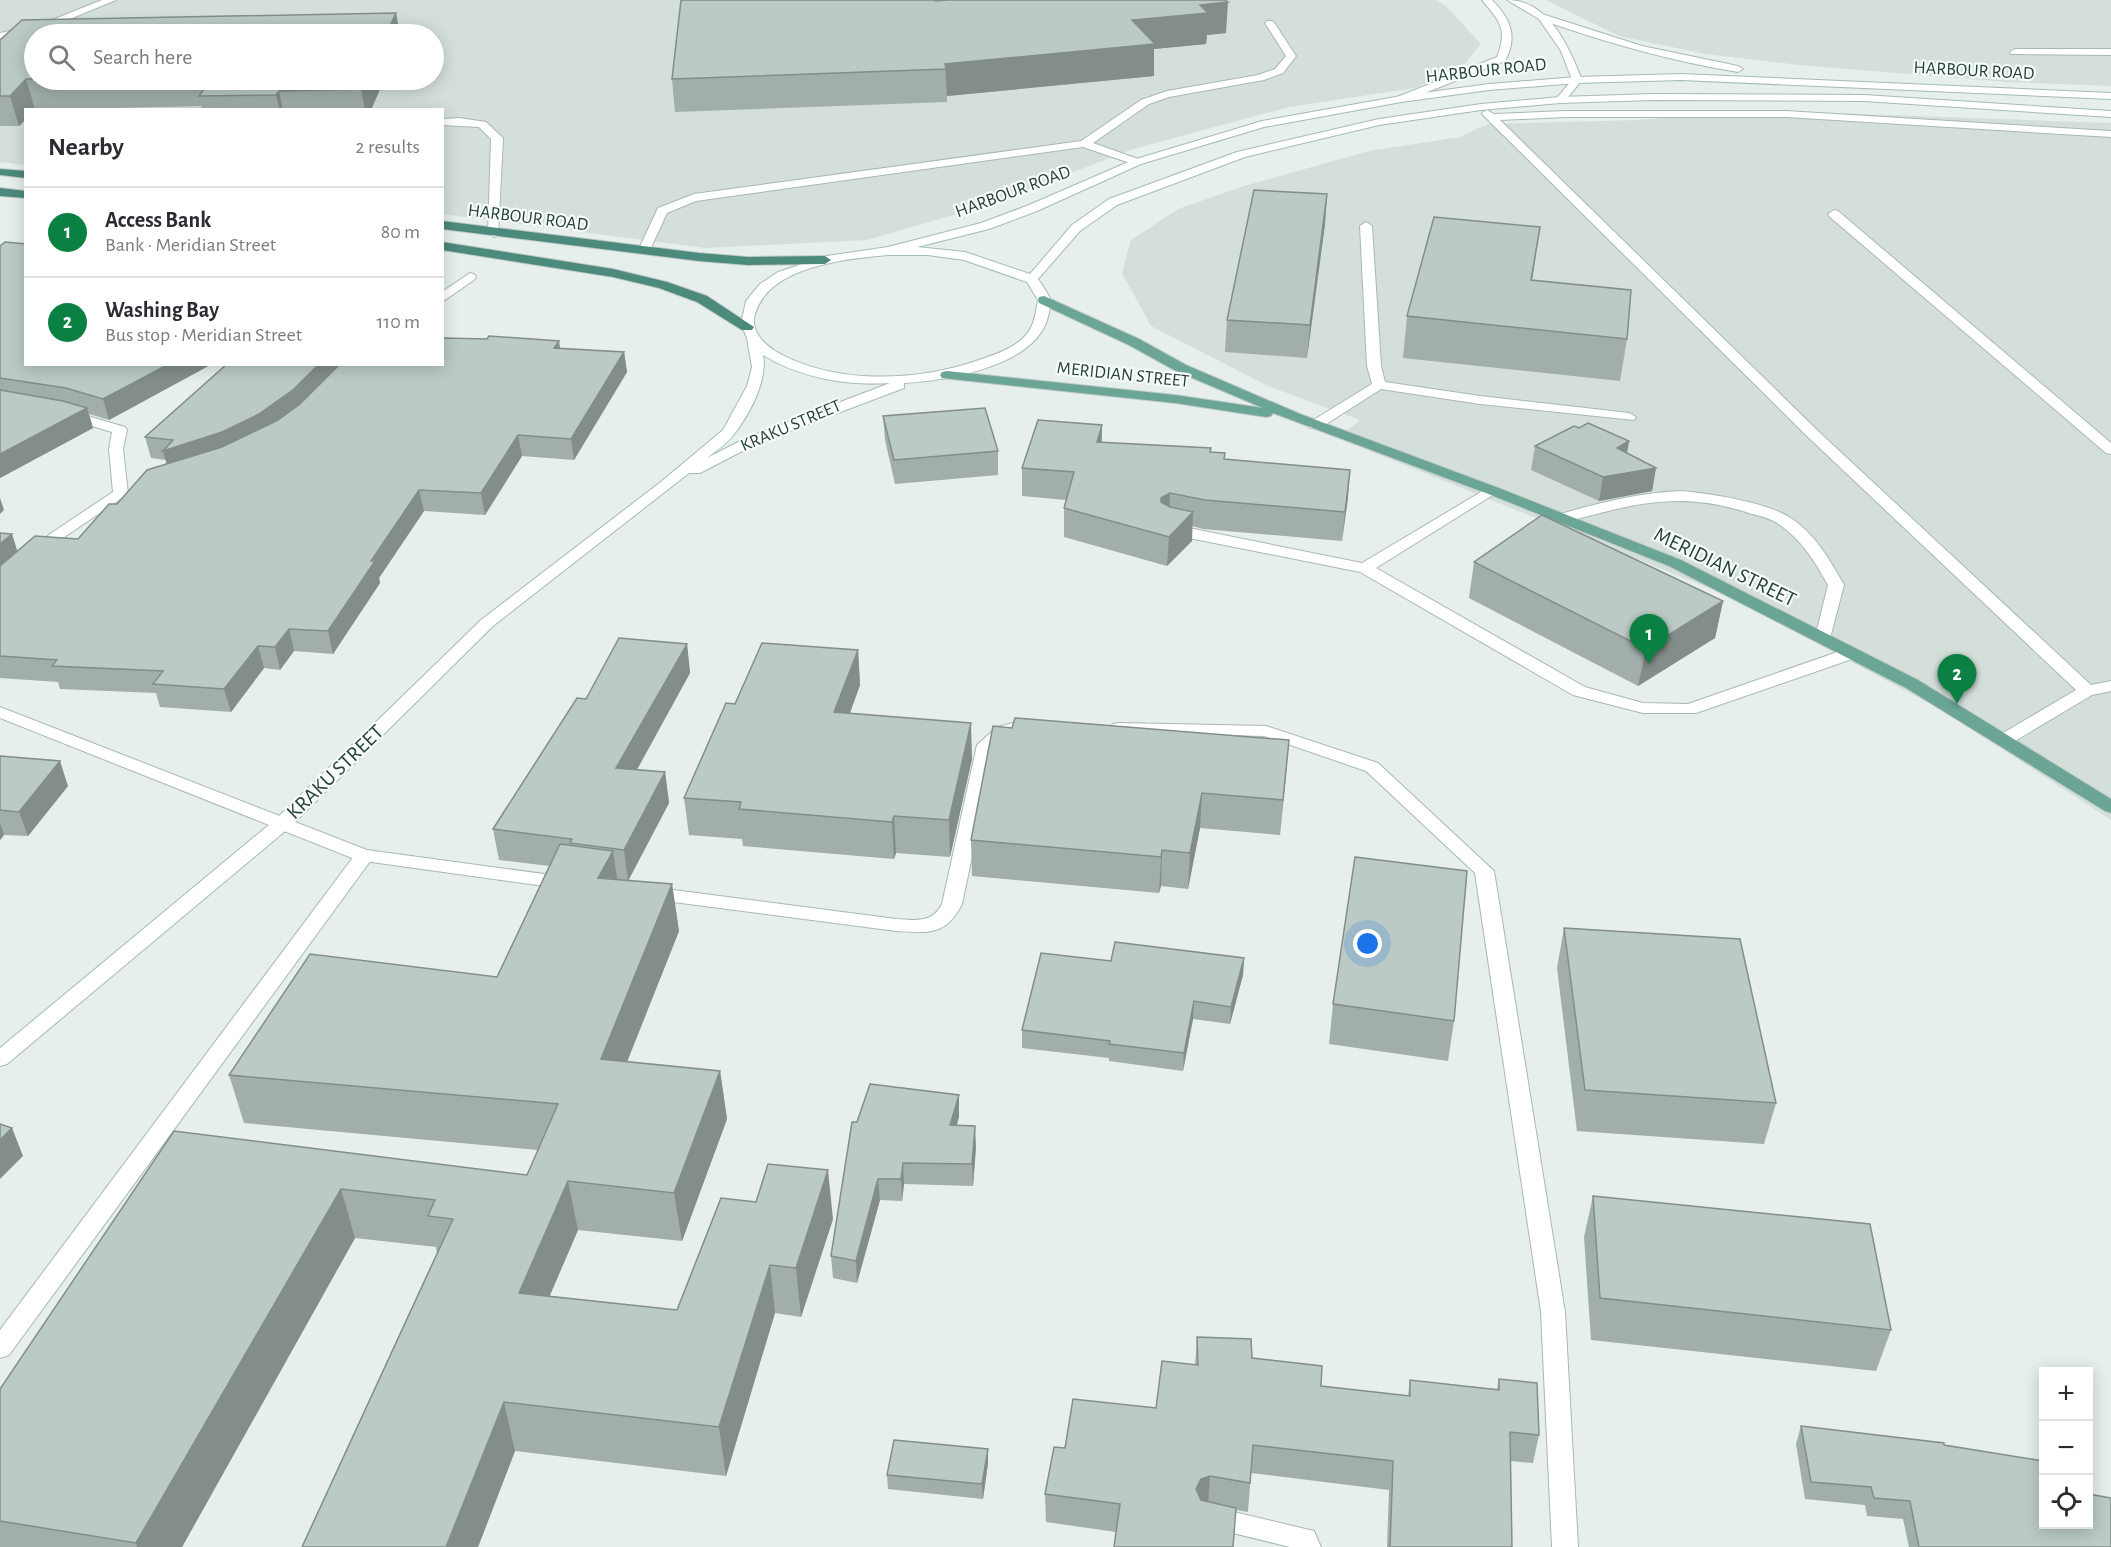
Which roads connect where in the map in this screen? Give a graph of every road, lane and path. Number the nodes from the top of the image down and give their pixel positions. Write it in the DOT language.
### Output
graph roads {
  1 [pos="111,0"];
  2 [pos="1487,0"];
  3 [pos="1512,0"];
  4 [pos="1542,17"];
  5 [pos="1270,23"];
  6 [pos="50,24"];
  7 [pos="24,31"];
  8 [pos="0,36"];
  9 [pos="2015,52"];
  10 [pos="2111,52"];
  11 [pos="1577,80"];
  12 [pos="1817,82"];
  13 [pos="2111,96"];
  14 [pos="1401,99"];
  15 [pos="1560,100"];
  16 [pos="1486,112"];
  17 [pos="2111,114"];
  18 [pos="444,122"];
  19 [pos="2111,134"];
  20 [pos="1084,144"];
  21 [pos="1137,162"];
  22 [pos="0,172"];
  23 [pos="24,175"];
  24 [pos="0,192"];
  25 [pos="24,195"];
  26 [pos="1834,214"];
  27 [pos="444,225"];
  28 [pos="1366,226"];
  29 [pos="494,233"];
  30 [pos="444,246"];
  31 [pos="644,251"];
  32 [pos="888,251"];
  33 [pos="825,260"];
  34 [pos="470,277"];
  35 [pos="1032,279"];
  36 [pos="444,296"];
  37 [pos="1044,300"];
  38 [pos="750,333"];
  39 [pos="947,375"];
  40 [pos="918,378"];
  41 [pos="1379,385"];
  42 [pos="52,411"];
  43 [pos="1295,417"];
  44 [pos="1629,417"];
  45 [pos="1315,425"];
  46 [pos="2111,450"];
  47 [pos="667,484"];
  48 [pos="1491,490"];
  49 [pos="1562,518"];
  50 [pos="1169,529"];
  51 [pos="1365,568"];
  52 [pos="0,583"];
  53 [pos="1823,638"];
  54 [pos="1852,653"];
  55 [pos="2111,686"];
  56 [pos="2087,691"];
  57 [pos="0,712"];
  58 [pos="1059,726"];
  59 [pos="1105,727"];
  60 [pos="2004,740"];
  61 [pos="2111,807"];
  62 [pos="283,823"];
  63 [pos="364,856"];
  64 [pos="589,885"];
  65 [pos="636,892"];
  66 [pos="0,1059"];
  67 [pos="0,1348"];
  68 [pos="1209,1518"];
  69 [pos="1308,1547"];
  70 [pos="1565,1547"];
  1 -- 6 [label="main road"];
  2 -- 14 [label="main road"];
  3 -- 4 [label="main road"];
  4 -- 11 [label="main road"];
  4 -- 12 [label="main road"];
  5 -- 20 [label="main road"];
  7 -- 8 [label="main road"];
  9 -- 10 [label="main road"];
  11 -- 12 [label="main road, HARBOUR ROAD"];
  11 -- 14 [label="main road, HARBOUR ROAD"];
  11 -- 15 [label="main road"];
  12 -- 13 [label="main road, HARBOUR ROAD"];
  14 -- 21 [label="main road, HARBOUR ROAD"];
  15 -- 16 [label="main road, HARBOUR ROAD"];
  15 -- 17 [label="main road, HARBOUR ROAD"];
  16 -- 19 [label="main road"];
  16 -- 35 [label="main road, HARBOUR ROAD"];
  16 -- 56 [label="main road"];
  18 -- 29 [label="main road"];
  20 -- 21 [label="main road"];
  20 -- 31 [label="main road"];
  21 -- 32 [label="main road, HARBOUR ROAD"];
  22 -- 23 [label="highway"];
  24 -- 25 [label="highway"];
  26 -- 46 [label="main road"];
  27 -- 29 [label="highway, HARBOUR ROAD"];
  28 -- 41 [label="main road"];
  29 -- 31 [label="highway, HARBOUR ROAD"];
  30 -- 38 [label="highway, HARBOUR ROAD"];
  31 -- 33 [label="highway, HARBOUR ROAD"];
  32 -- 33 [label="main road"];
  32 -- 35 [label="main road"];
  33 -- 38 [label="main road"];
  34 -- 36 [label="main road"];
  35 -- 37 [label="main road"];
  37 -- 39 [label="main road"];
  37 -- 43 [label="main road, MERIDIAN STREET"];
  38 -- 40 [label="main road"];
  38 -- 47 [label="main road, KRAKU STREET"];
  39 -- 40 [label="main road"];
  39 -- 43 [label="main road, MERIDIAN STREET"];
  40 -- 47 [label="main road, KRAKU STREET"];
  41 -- 44 [label="main road"];
  41 -- 45 [label="main road"];
  42 -- 52 [label="main road"];
  43 -- 45 [label="main road, MERIDIAN STREET"];
  45 -- 48 [label="main road, MERIDIAN STREET"];
  47 -- 62 [label="main road, KRAKU STREET"];
  48 -- 49 [label="main road, MERIDIAN STREET"];
  48 -- 51 [label="main road"];
  49 -- 53 [label="main road, MERIDIAN STREET"];
  49 -- 53 [label="main road"];
  50 -- 51 [label="main road"];
  51 -- 54 [label="main road"];
  53 -- 54 [label="main road, MERIDIAN STREET"];
  54 -- 60 [label="main road, MERIDIAN STREET"];
  55 -- 56 [label="main road"];
  56 -- 60 [label="main road"];
  57 -- 62 [label="main road"];
  58 -- 65 [label="main road"];
  59 -- 70 [label="main road"];
  60 -- 61 [label="main road, MERIDIAN STREET"];
  62 -- 63 [label="main road"];
  62 -- 66 [label="main road, KRAKU STREET"];
  63 -- 64 [label="main road"];
  63 -- 67 [label="main road"];
  68 -- 69 [label="main road"];
}
